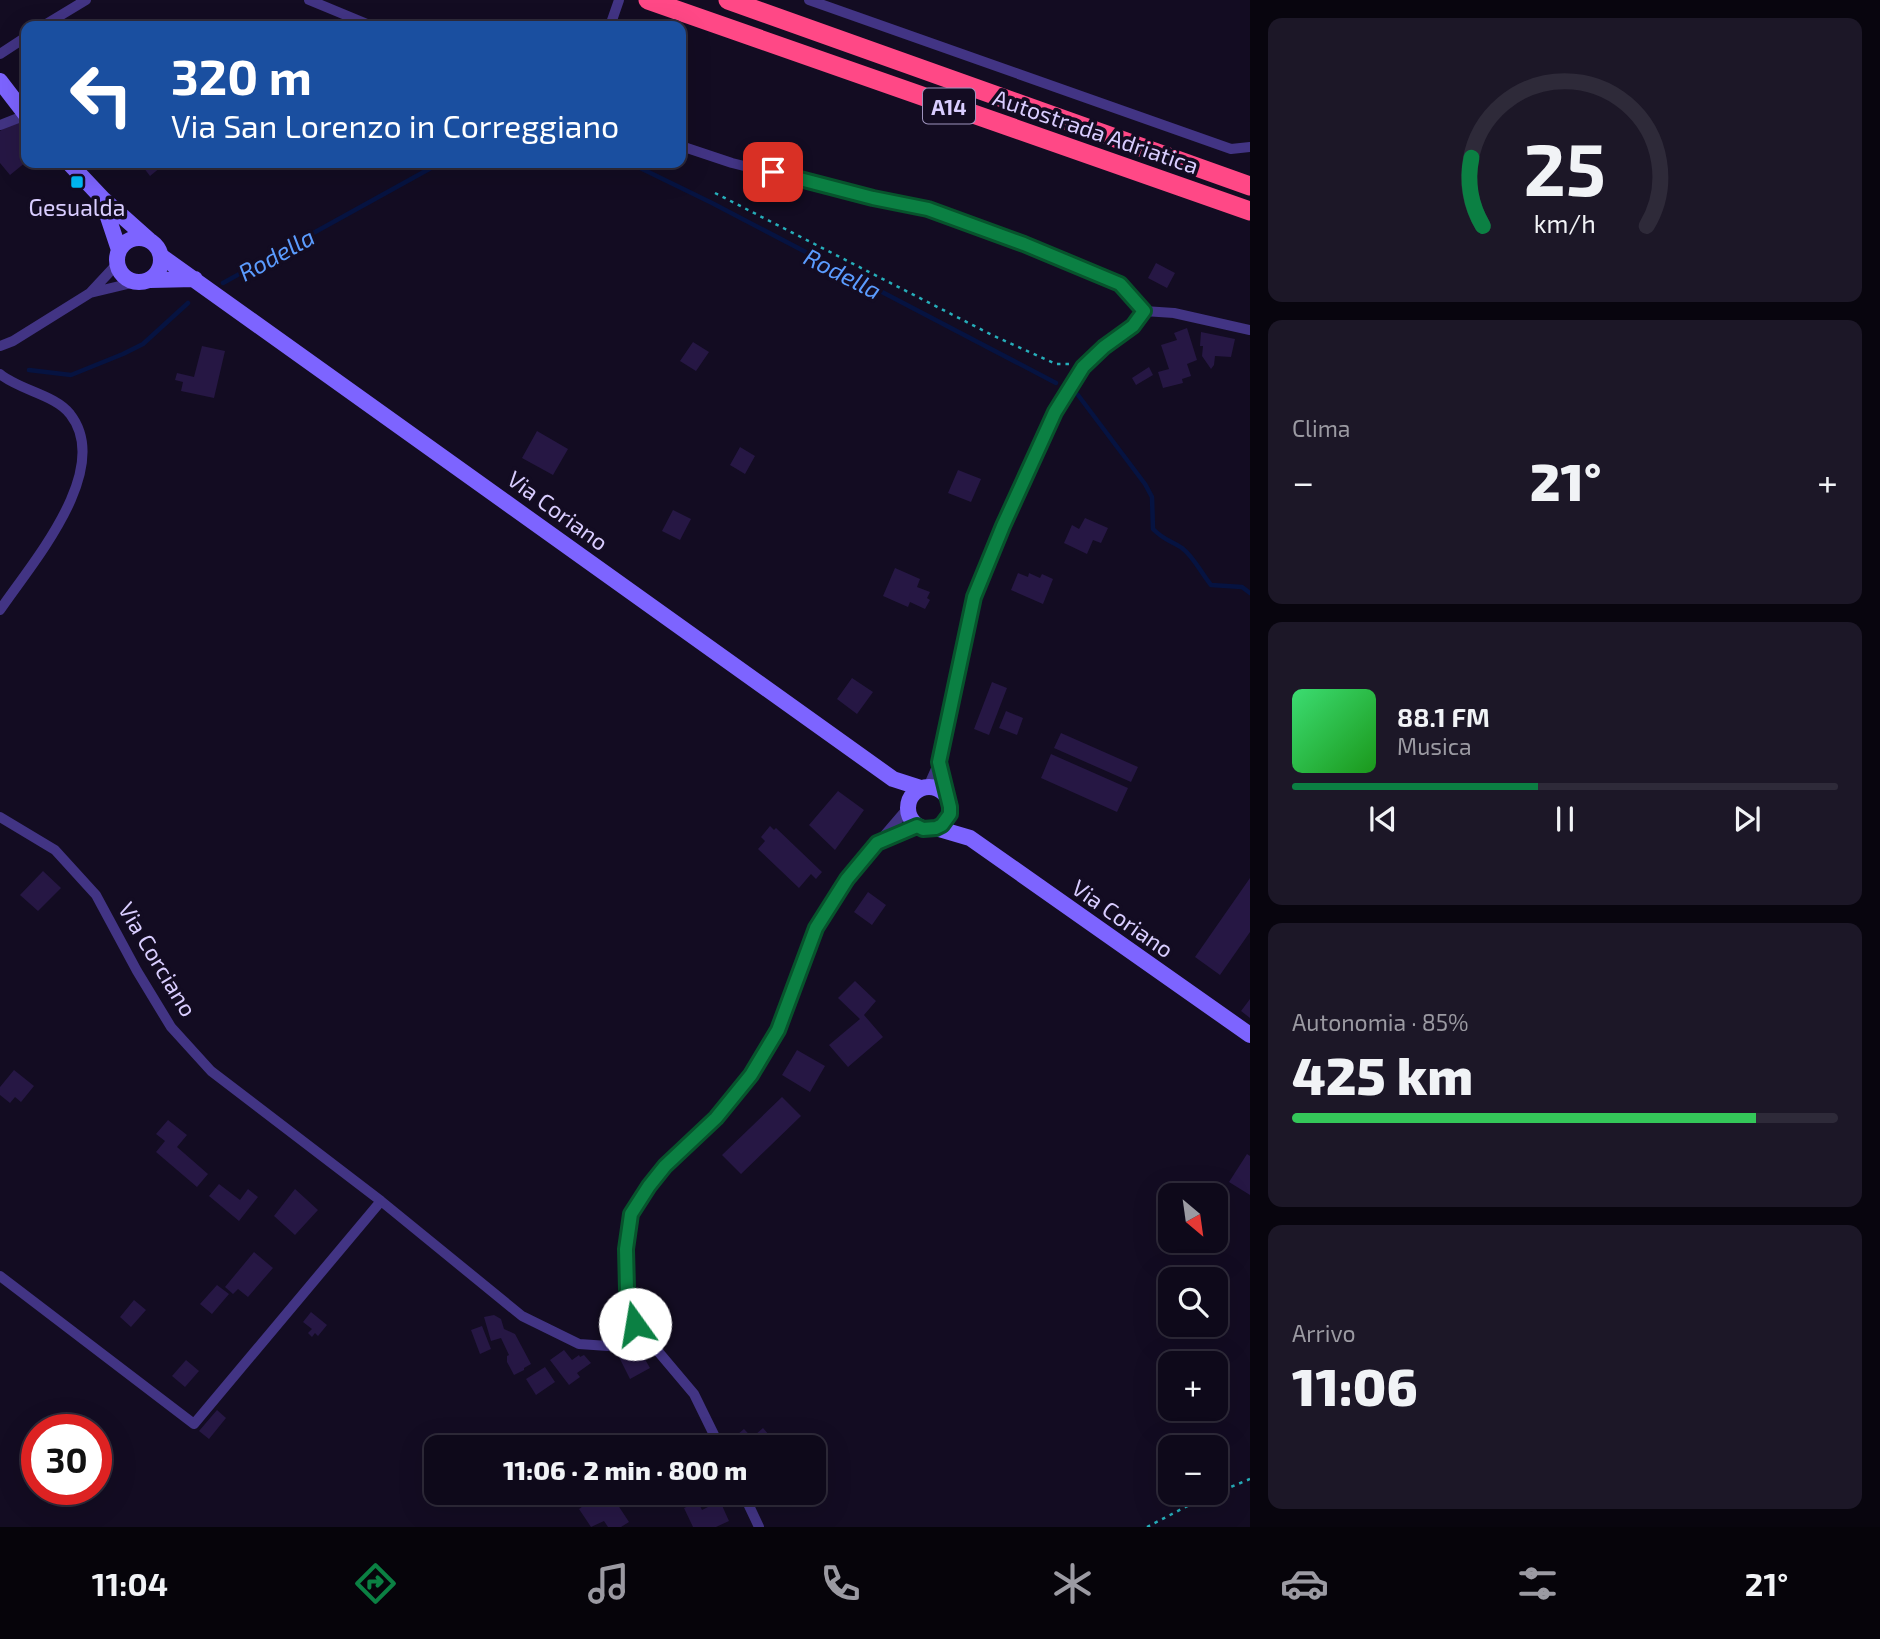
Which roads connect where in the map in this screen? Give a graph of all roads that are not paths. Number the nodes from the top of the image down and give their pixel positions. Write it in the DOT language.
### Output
graph roads {
  1 [pos="86,0"];
  2 [pos="309,0"];
  3 [pos="619,0"];
  4 [pos="648,0"];
  5 [pos="728,0"];
  6 [pos="809,0"];
  7 [pos="51,21"];
  8 [pos="360,21"];
  9 [pos="612,21"];
  10 [pos="21,40"];
  11 [pos="0,54"];
  12 [pos="0,81"];
  13 [pos="21,108"];
  14 [pos="21,117"];
  15 [pos="0,125"];
  16 [pos="1250,147"];
  17 [pos="686,148"];
  18 [pos="74,168"];
  19 [pos="1250,186"];
  20 [pos="103,199"];
  21 [pos="1250,211"];
  22 [pos="149,240"];
  23 [pos="161,256"];
  24 [pos="118,257"];
  25 [pos="195,279"];
  26 [pos="143,281"];
  27 [pos="90,293"];
  28 [pos="1144,311"];
  29 [pos="1250,330"];
  30 [pos="0,346"];
  31 [pos="0,374"];
  32 [pos="0,610"];
  33 [pos="939,762"];
  34 [pos="893,779"];
  35 [pos="925,788"];
  36 [pos="948,801"];
  37 [pos="908,806"];
  38 [pos="0,817"];
  39 [pos="917,826"];
  40 [pos="936,828"];
  41 [pos="970,838"];
  42 [pos="877,843"];
  43 [pos="1250,1035"];
  44 [pos="381,1201"];
  45 [pos="0,1276"];
  46 [pos="635,1324"];
  47 [pos="714,1435"];
  48 [pos="749,1505"];
  49 [pos="759,1527"];
  1 -- 7 [label="street"];
  2 -- 8 [label="street"];
  3 -- 9 [label="street"];
  4 -- 21 [label="highway, Autostrada Adriatica / A14"];
  5 -- 19 [label="highway, Autostrada Adriatica / A14"];
  6 -- 16 [label="street"];
  10 -- 11 [label="street"];
  12 -- 13 [label="main road"];
  14 -- 15 [label="street"];
  17 -- 28 [label="street"];
  18 -- 20 [label="main road"];
  20 -- 22 [label="main road"];
  20 -- 24 [label="main road"];
  22 -- 23 [label="main road"];
  22 -- 24 [label="main road"];
  23 -- 25 [label="main road, Via Coriano"];
  23 -- 26 [label="main road"];
  24 -- 26 [label="main road"];
  24 -- 27 [label="street"];
  25 -- 26 [label="main road"];
  25 -- 34 [label="main road, Via Coriano"];
  26 -- 27 [label="street"];
  27 -- 30 [label="street"];
  28 -- 29 [label="street"];
  28 -- 33 [label="street"];
  31 -- 32 [label="street"];
  33 -- 35 [label="street"];
  33 -- 36 [label="street"];
  34 -- 35 [label="main road, Via Coriano"];
  34 -- 37 [label="main road, Via Coriano"];
  35 -- 36 [label="main road"];
  35 -- 37 [label="main road"];
  36 -- 40 [label="main road"];
  36 -- 41 [label="main road, Via Coriano"];
  37 -- 39 [label="main road"];
  37 -- 42 [label="street"];
  38 -- 44 [label="street, Via Corciano"];
  39 -- 40 [label="main road"];
  39 -- 42 [label="street"];
  40 -- 41 [label="main road, Via Coriano"];
  41 -- 43 [label="main road, Via Coriano"];
  42 -- 46 [label="street"];
  44 -- 45 [label="street"];
  44 -- 46 [label="street, Via Corciano"];
  46 -- 47 [label="street"];
  48 -- 49 [label="street"];
}
